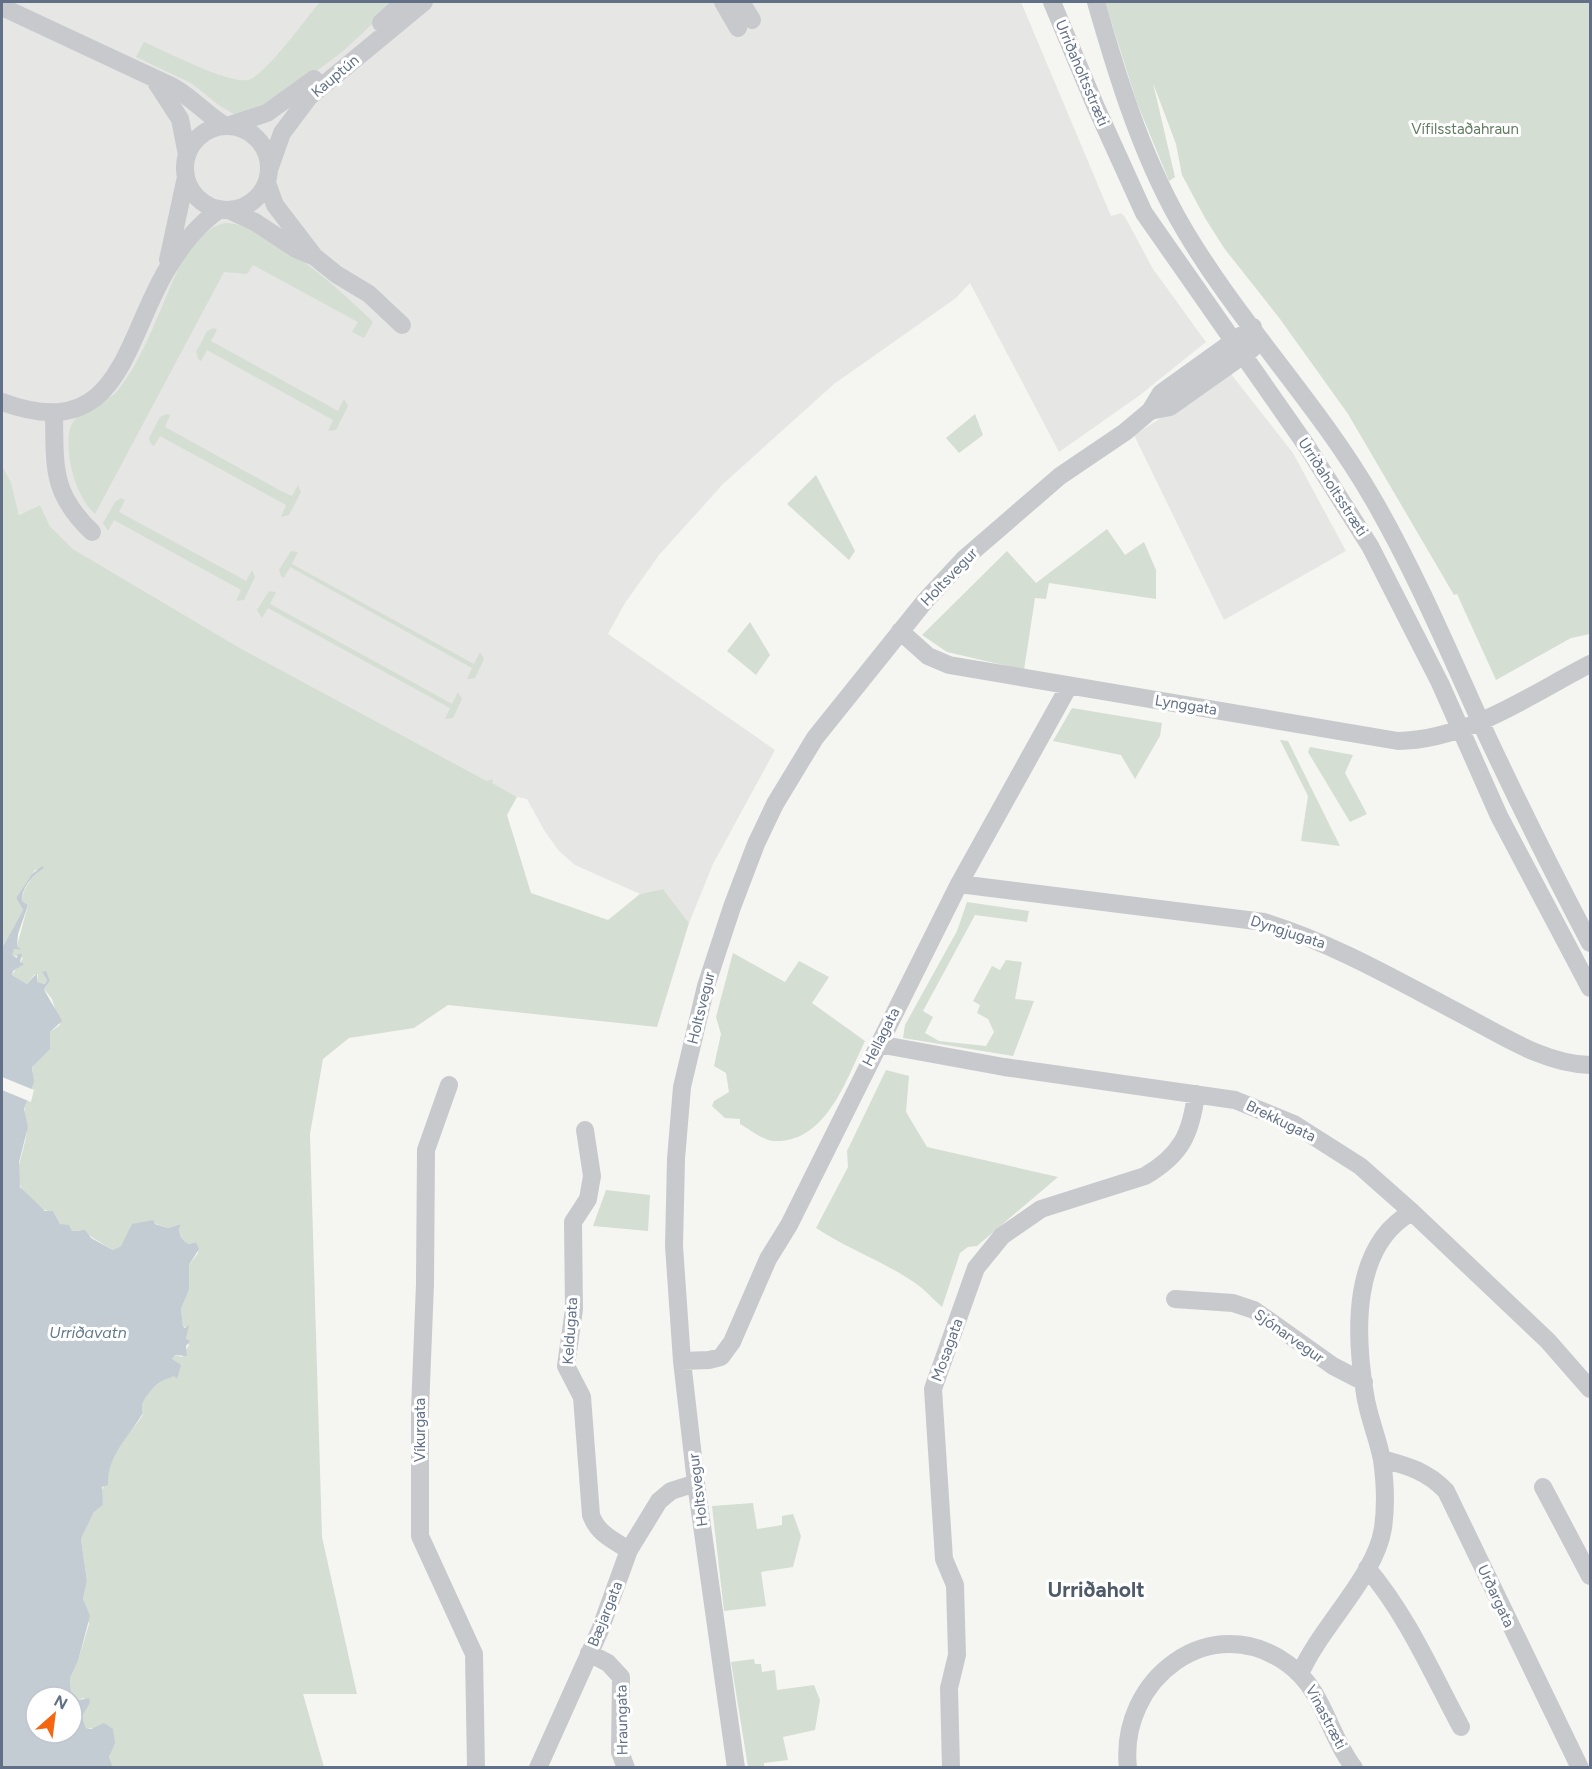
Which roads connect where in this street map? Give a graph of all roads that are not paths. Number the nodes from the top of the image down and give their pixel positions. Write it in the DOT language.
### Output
graph roads {
  1 [pos="404,2"];
  2 [pos="424,2"];
  3 [pos="723,2"];
  4 [pos="741,2"];
  5 [pos="1052,2"];
  6 [pos="1096,2"];
  7 [pos="2,7"];
  8 [pos="155,81"];
  9 [pos="227,125"];
  10 [pos="187,155"];
  11 [pos="269,175"];
  12 [pos="186,177"];
  13 [pos="225,210"];
  14 [pos="315,257"];
  15 [pos="165,273"];
  16 [pos="402,325"];
  17 [pos="1258,334"];
  18 [pos="1237,349"];
  19 [pos="2,402"];
  20 [pos="54,413"];
  21 [pos="92,532"];
  22 [pos="900,631"];
  23 [pos="1590,664"];
  24 [pos="1069,686"];
  25 [pos="1480,721"];
  26 [pos="1460,729"];
  27 [pos="960,884"];
  28 [pos="1590,943"];
  29 [pos="1590,988"];
  30 [pos="878,1044"];
  31 [pos="1590,1065"];
  32 [pos="449,1085"];
  33 [pos="1196,1094"];
  34 [pos="585,1130"];
  35 [pos="1412,1212"];
  36 [pos="1175,1299"];
  37 [pos="682,1360"];
  38 [pos="1364,1382"];
  39 [pos="1590,1389"];
  40 [pos="1382,1460"];
  41 [pos="696,1483"];
  42 [pos="1543,1487"];
  43 [pos="630,1550"];
  44 [pos="1367,1568"];
  45 [pos="1590,1576"];
  46 [pos="589,1653"];
  47 [pos="1300,1674"];
  48 [pos="1461,1727"];
  49 [pos="476,1767"];
  50 [pos="538,1767"];
  51 [pos="626,1767"];
  52 [pos="736,1767"];
  53 [pos="951,1767"];
  54 [pos="1128,1767"];
  55 [pos="1354,1767"];
  56 [pos="1580,1767"];
  1 -- 9 [label="street, Kauptún"];
  2 -- 11 [label="street, Kauptún"];
  3 -- 4 [label="street"];
  5 -- 18 [label="street, Urriðaholtsstræti"];
  6 -- 17 [label="street, Urriðaholtsstræti"];
  7 -- 8 [label="street"];
  8 -- 9 [label="street"];
  8 -- 10 [label="street, Kauptún"];
  9 -- 10 [label="street, Kauptún"];
  9 -- 11 [label="street"];
  10 -- 12 [label="street, Kauptún"];
  11 -- 13 [label="street, Kauptún"];
  11 -- 14 [label="street"];
  12 -- 13 [label="street"];
  12 -- 15 [label="street, Kauptún"];
  13 -- 14 [label="street"];
  13 -- 15 [label="street, Kauptún"];
  14 -- 16 [label="street"];
  15 -- 20 [label="street, Kauptún"];
  17 -- 18 [label="street, Holtsvegur"];
  17 -- 25 [label="street, Urriðaholtsstræti"];
  18 -- 22 [label="street, Holtsvegur"];
  18 -- 26 [label="street, Urriðaholtsstræti"];
  19 -- 20 [label="street, Kauptún"];
  20 -- 21 [label="street"];
  22 -- 24 [label="street, Lynggata"];
  22 -- 37 [label="street, Holtsvegur"];
  23 -- 25 [label="street"];
  24 -- 26 [label="street, Lynggata"];
  24 -- 27 [label="street, Hellagata"];
  25 -- 26 [label="street, Lynggata"];
  25 -- 28 [label="street, Urriðaholtsstræti"];
  26 -- 29 [label="street, Urriðaholtsstræti"];
  27 -- 30 [label="street, Hellagata"];
  27 -- 31 [label="street, Dyngjugata"];
  30 -- 33 [label="street, Brekkugata"];
  30 -- 37 [label="street, Hellagata"];
  32 -- 49 [label="street, Víkurgata"];
  33 -- 35 [label="street, Brekkugata"];
  33 -- 53 [label="street, Mosagata"];
  34 -- 43 [label="street, Keldugata"];
  35 -- 38 [label="street"];
  35 -- 39 [label="street, Brekkugata"];
  36 -- 38 [label="street, Sjónarvegur"];
  37 -- 41 [label="street, Holtsvegur"];
  38 -- 40 [label="street"];
  40 -- 44 [label="street"];
  40 -- 56 [label="street, Urðargata"];
  41 -- 43 [label="street, Bæjargata"];
  41 -- 52 [label="street, Holtsvegur"];
  42 -- 45 [label="street"];
  43 -- 46 [label="street, Bæjargata"];
  44 -- 47 [label="street"];
  44 -- 48 [label="street"];
  46 -- 50 [label="street, Bæjargata"];
  46 -- 51 [label="street, Hraungata"];
  47 -- 54 [label="street, Vinastræti"];
  47 -- 55 [label="street, Vinastræti"];
}
